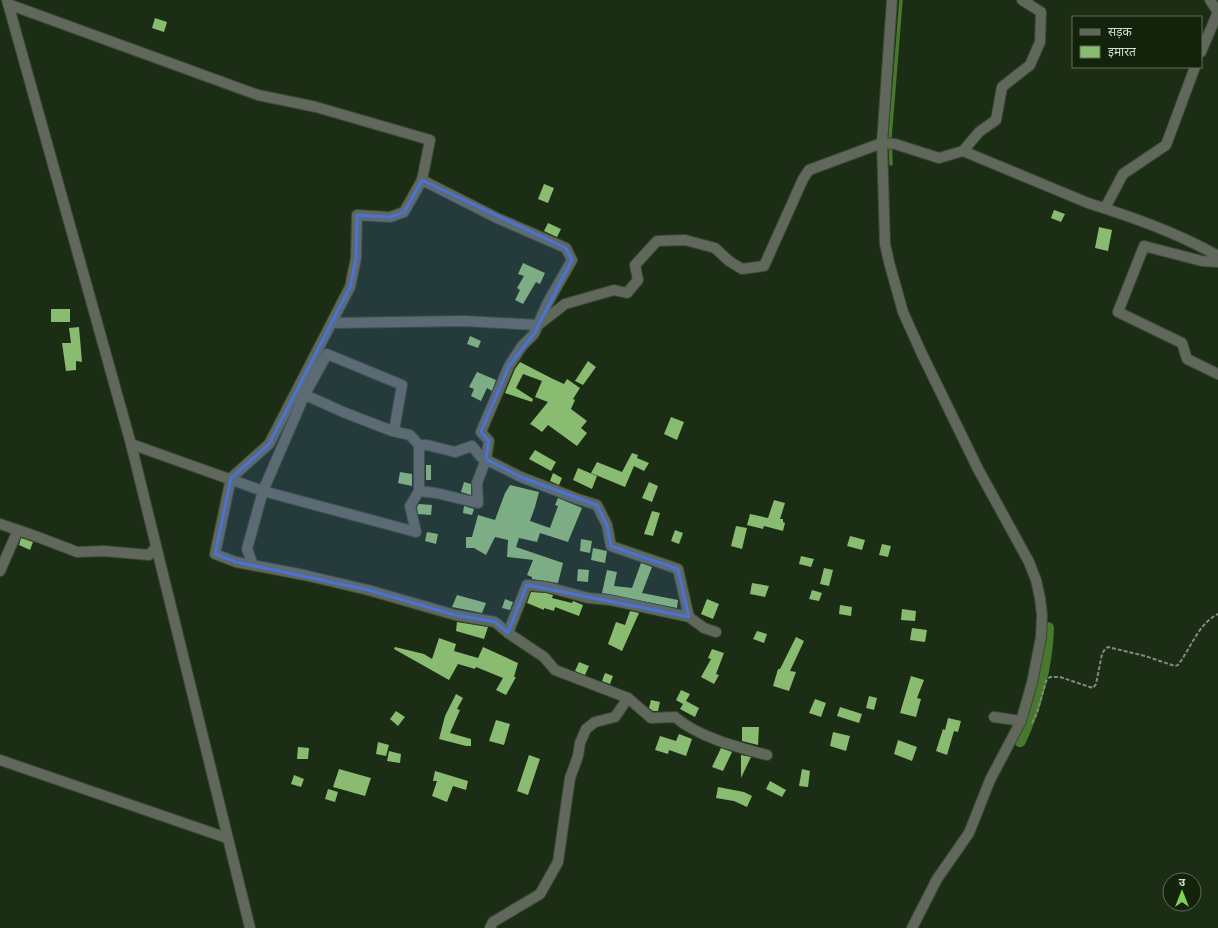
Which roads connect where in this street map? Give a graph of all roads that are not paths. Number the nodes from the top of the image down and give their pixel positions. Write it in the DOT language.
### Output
graph roads {
  1 [pos="892,0"];
  2 [pos="1022,0"];
  3 [pos="1210,0"];
  4 [pos="7,2"];
  5 [pos="1218,12"];
  6 [pos="1202,50"];
  7 [pos="1194,68"];
  8 [pos="887,143"];
  9 [pos="963,151"];
  10 [pos="422,180"];
  11 [pos="1104,208"];
  12 [pos="1218,256"];
  13 [pos="1218,262"];
  14 [pos="332,323"];
  15 [pos="538,325"];
  16 [pos="1218,374"];
  17 [pos="304,396"];
  18 [pos="394,431"];
  19 [pos="131,444"];
  20 [pos="419,445"];
  21 [pos="486,459"];
  22 [pos="231,478"];
  23 [pos="263,491"];
  24 [pos="418,491"];
  25 [pos="0,524"];
  26 [pos="18,530"];
  27 [pos="156,547"];
  28 [pos="253,565"];
  29 [pos="0,571"];
  30 [pos="689,617"];
  31 [pos="716,632"];
  32 [pos="508,633"];
  33 [pos="628,698"];
  34 [pos="994,717"];
  35 [pos="1021,721"];
  36 [pos="767,755"];
  37 [pos="0,760"];
  38 [pos="227,838"];
  39 [pos="250,928"];
  40 [pos="490,928"];
  41 [pos="912,928"];
  1 -- 8 [label="street"];
  2 -- 9 [label="street"];
  3 -- 5 [label="street"];
  4 -- 10 [label="street"];
  4 -- 19 [label="street"];
  5 -- 6 [label="street"];
  7 -- 11 [label="street"];
  8 -- 9 [label="street"];
  8 -- 15 [label="street"];
  8 -- 35 [label="street"];
  9 -- 11 [label="street"];
  10 -- 14 [label="street"];
  10 -- 15 [label="street"];
  11 -- 12 [label="street"];
  13 -- 16 [label="street"];
  14 -- 15 [label="street"];
  14 -- 22 [label="street"];
  15 -- 21 [label="street"];
  17 -- 18 [label="street"];
  17 -- 18 [label="street"];
  17 -- 23 [label="street"];
  18 -- 20 [label="street"];
  19 -- 22 [label="street"];
  19 -- 27 [label="street"];
  20 -- 21 [label="street"];
  20 -- 24 [label="street"];
  21 -- 24 [label="street"];
  21 -- 30 [label="street"];
  22 -- 23 [label="street"];
  22 -- 28 [label="street"];
  23 -- 24 [label="street"];
  23 -- 28 [label="street"];
  25 -- 26 [label="street"];
  26 -- 27 [label="street"];
  26 -- 29 [label="street"];
  27 -- 38 [label="street"];
  28 -- 32 [label="street"];
  30 -- 31 [label="street"];
  30 -- 32 [label="street"];
  32 -- 33 [label="street"];
  33 -- 36 [label="street"];
  33 -- 40 [label="street"];
  34 -- 35 [label="street"];
  35 -- 41 [label="street"];
  37 -- 38 [label="street"];
  38 -- 39 [label="street"];
}
